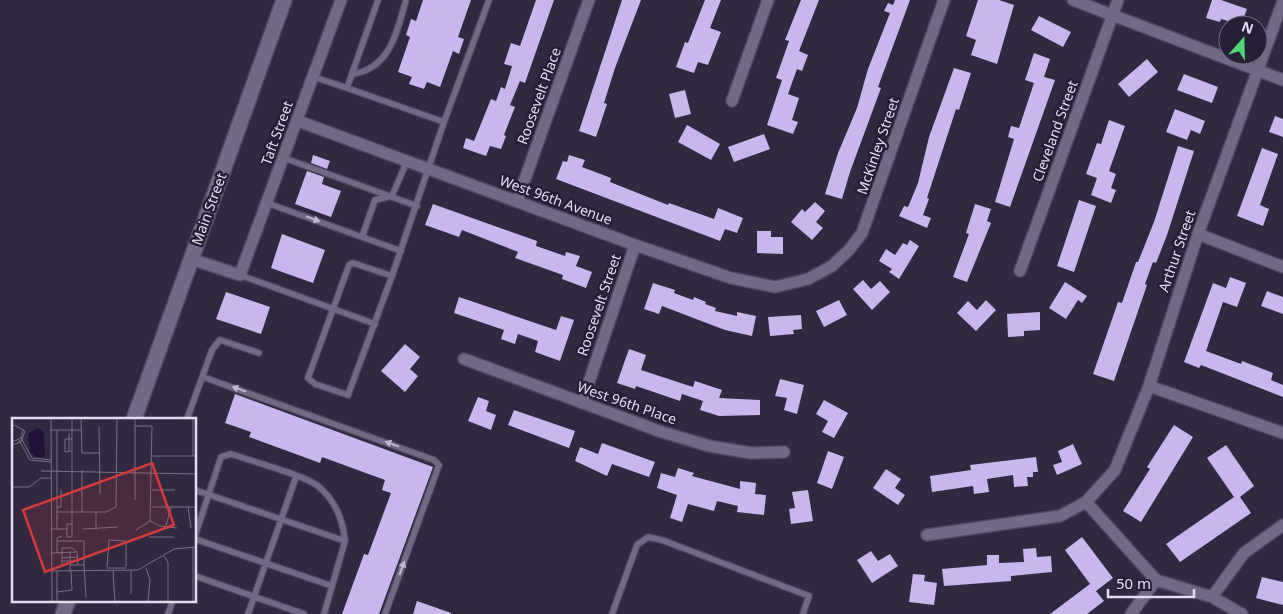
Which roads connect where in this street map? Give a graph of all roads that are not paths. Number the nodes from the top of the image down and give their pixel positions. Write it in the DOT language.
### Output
graph roads {
  1 [pos="284,0"];
  2 [pos="341,0"];
  3 [pos="378,0"];
  4 [pos="406,0"];
  5 [pos="489,0"];
  6 [pos="589,0"];
  7 [pos="768,0"];
  8 [pos="944,0"];
  9 [pos="1073,0"];
  10 [pos="1118,0"];
  11 [pos="1283,1"];
  12 [pos="1112,17"];
  13 [pos="1258,70"];
  14 [pos="352,74"];
  15 [pos="314,76"];
  16 [pos="1283,80"];
  17 [pos="347,88"];
  18 [pos="732,101"];
  19 [pos="298,121"];
  20 [pos="444,122"];
  21 [pos="284,158"];
  22 [pos="407,161"];
  23 [pos="429,168"];
  24 [pos="392,196"];
  25 [pos="517,201"];
  26 [pos="267,203"];
  27 [pos="417,206"];
  28 [pos="1198,234"];
  29 [pos="362,237"];
  30 [pos="635,245"];
  31 [pos="401,251"];
  32 [pos="191,259"];
  33 [pos="1283,267"];
  34 [pos="1020,271"];
  35 [pos="240,275"];
  36 [pos="392,276"];
  37 [pos="808,278"];
  38 [pos="333,309"];
  39 [pos="375,324"];
  40 [pos="258,353"];
  41 [pos="464,359"];
  42 [pos="203,377"];
  43 [pos="1148,386"];
  44 [pos="582,403"];
  45 [pos="134,418"];
  46 [pos="187,418"];
  47 [pos="1283,433"];
  48 [pos="784,452"];
  49 [pos="296,477"];
  50 [pos="196,490"];
  51 [pos="209,495"];
  52 [pos="1086,502"];
  53 [pos="280,519"];
  54 [pos="1283,525"];
  55 [pos="196,535"];
  56 [pos="927,535"];
  57 [pos="196,538"];
  58 [pos="345,540"];
  59 [pos="265,564"];
  60 [pos="196,576"];
  61 [pos="1156,580"];
  62 [pos="332,586"];
  63 [pos="253,597"];
  64 [pos="1212,597"];
  65 [pos="172,602"];
  66 [pos="168,614"];
  67 [pos="248,614"];
  68 [pos="304,614"];
  69 [pos="324,614"];
  70 [pos="385,614"];
  71 [pos="612,614"];
  72 [pos="803,614"];
  73 [pos="1131,614"];
  74 [pos="1242,614"];
  1 -- 32 [label="main road, Main Street"];
  2 -- 15 [label="street, Taft Street"];
  3 -- 14 [label="lane"];
  4 -- 14 [label="lane"];
  5 -- 20 [label="lane"];
  6 -- 25 [label="street, Roosevelt Place"];
  7 -- 18 [label="street"];
  8 -- 37 [label="street, McKinley Street"];
  9 -- 12 [label="street"];
  10 -- 12 [label="street, Cleveland Street"];
  11 -- 13 [label="street, Arthur Street"];
  12 -- 13 [label="street"];
  12 -- 34 [label="street, Cleveland Street"];
  13 -- 16 [label="street"];
  13 -- 28 [label="street, Arthur Street"];
  14 -- 17 [label="lane"];
  15 -- 17 [label="lane"];
  15 -- 19 [label="street, Taft Street"];
  17 -- 20 [label="lane"];
  19 -- 21 [label="street, Taft Street"];
  19 -- 22 [label="street, West 96th Avenue"];
  20 -- 23 [label="lane"];
  21 -- 24 [label="lane"];
  21 -- 26 [label="street, Taft Street"];
  22 -- 23 [label="street, West 96th Avenue"];
  22 -- 24 [label="lane"];
  23 -- 25 [label="street, West 96th Avenue"];
  23 -- 27 [label="lane"];
  24 -- 27 [label="lane"];
  24 -- 29 [label="lane"];
  25 -- 30 [label="street, West 96th Avenue"];
  26 -- 29 [label="lane, one-way"];
  26 -- 35 [label="street, Taft Street"];
  27 -- 31 [label="lane"];
  28 -- 33 [label="street"];
  28 -- 43 [label="street, Arthur Street"];
  29 -- 31 [label="lane"];
  30 -- 37 [label="street, West 96th Avenue"];
  30 -- 44 [label="street, Roosevelt Street"];
  31 -- 36 [label="lane"];
  32 -- 35 [label="street"];
  32 -- 45 [label="main road, Main Street"];
  35 -- 38 [label="lane"];
  36 -- 38 [label="lane"];
  36 -- 39 [label="lane"];
  38 -- 39 [label="lane"];
  38 -- 39 [label="lane"];
  40 -- 42 [label="lane"];
  41 -- 44 [label="street, West 96th Place"];
  42 -- 46 [label="lane"];
  70 -- 42 [label="lane, one-way"];
  43 -- 47 [label="street"];
  43 -- 52 [label="street, Arthur Street"];
  44 -- 48 [label="street, West 96th Place"];
  49 -- 51 [label="lane"];
  49 -- 53 [label="lane"];
  49 -- 58 [label="lane"];
  50 -- 51 [label="lane"];
  51 -- 53 [label="lane"];
  51 -- 55 [label="lane"];
  52 -- 56 [label="street, Arthur Street"];
  52 -- 61 [label="street"];
  53 -- 58 [label="lane"];
  53 -- 59 [label="lane"];
  54 -- 64 [label="street"];
  57 -- 59 [label="lane"];
  58 -- 62 [label="lane"];
  59 -- 62 [label="lane"];
  59 -- 63 [label="lane"];
  60 -- 63 [label="lane"];
  61 -- 64 [label="street"];
  61 -- 73 [label="street"];
  62 -- 69 [label="lane"];
  63 -- 67 [label="lane"];
  63 -- 68 [label="lane"];
  64 -- 74 [label="street"];
  65 -- 66 [label="lane"];
  71 -- 72 [label="lane"];
}
